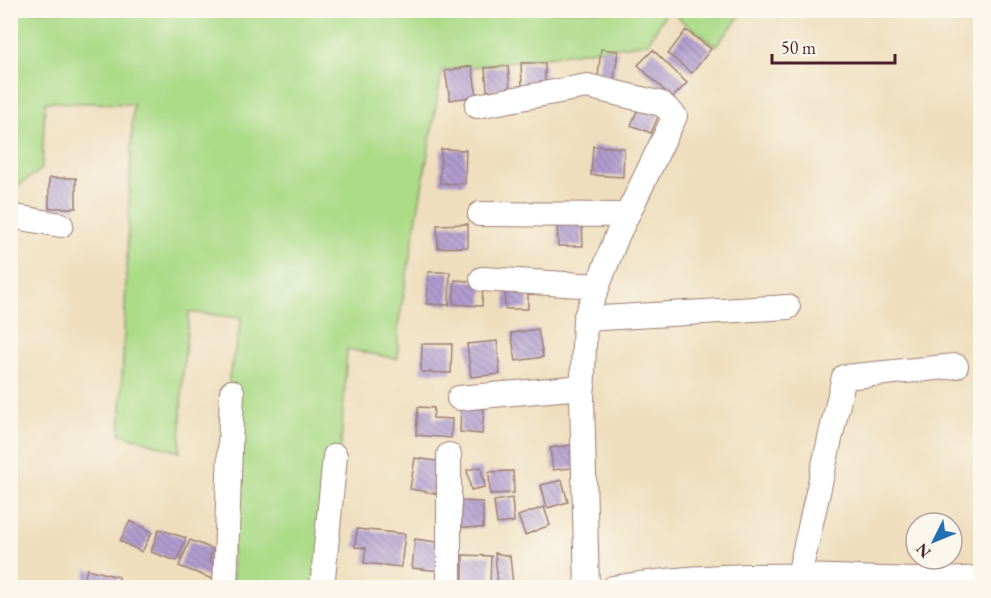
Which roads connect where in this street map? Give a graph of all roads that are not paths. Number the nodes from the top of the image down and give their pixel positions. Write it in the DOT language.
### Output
graph roads {
  1 [pos="477,106"];
  2 [pos="480,213"];
  3 [pos="627,215"];
  4 [pos="10,216"];
  5 [pos="61,225"];
  6 [pos="482,279"];
  7 [pos="598,286"];
  8 [pos="788,307"];
  9 [pos="585,320"];
  10 [pos="956,366"];
  11 [pos="583,387"];
  12 [pos="232,392"];
  13 [pos="459,398"];
  14 [pos="449,455"];
  15 [pos="335,456"];
  16 [pos="798,576"];
  17 [pos="981,578"];
  18 [pos="225,588"];
  19 [pos="322,588"];
  20 [pos="449,588"];
  21 [pos="586,588"];
  22 [pos="613,588"];
  1 -- 3 [label="street"];
  2 -- 3 [label="street"];
  3 -- 7 [label="street"];
  4 -- 5 [label="street"];
  6 -- 7 [label="street"];
  7 -- 9 [label="street"];
  8 -- 9 [label="street"];
  9 -- 11 [label="street"];
  10 -- 16 [label="street"];
  11 -- 13 [label="street"];
  11 -- 21 [label="street"];
  12 -- 18 [label="street"];
  14 -- 20 [label="street"];
  15 -- 19 [label="street"];
  16 -- 17 [label="street"];
  16 -- 22 [label="street"];
}
